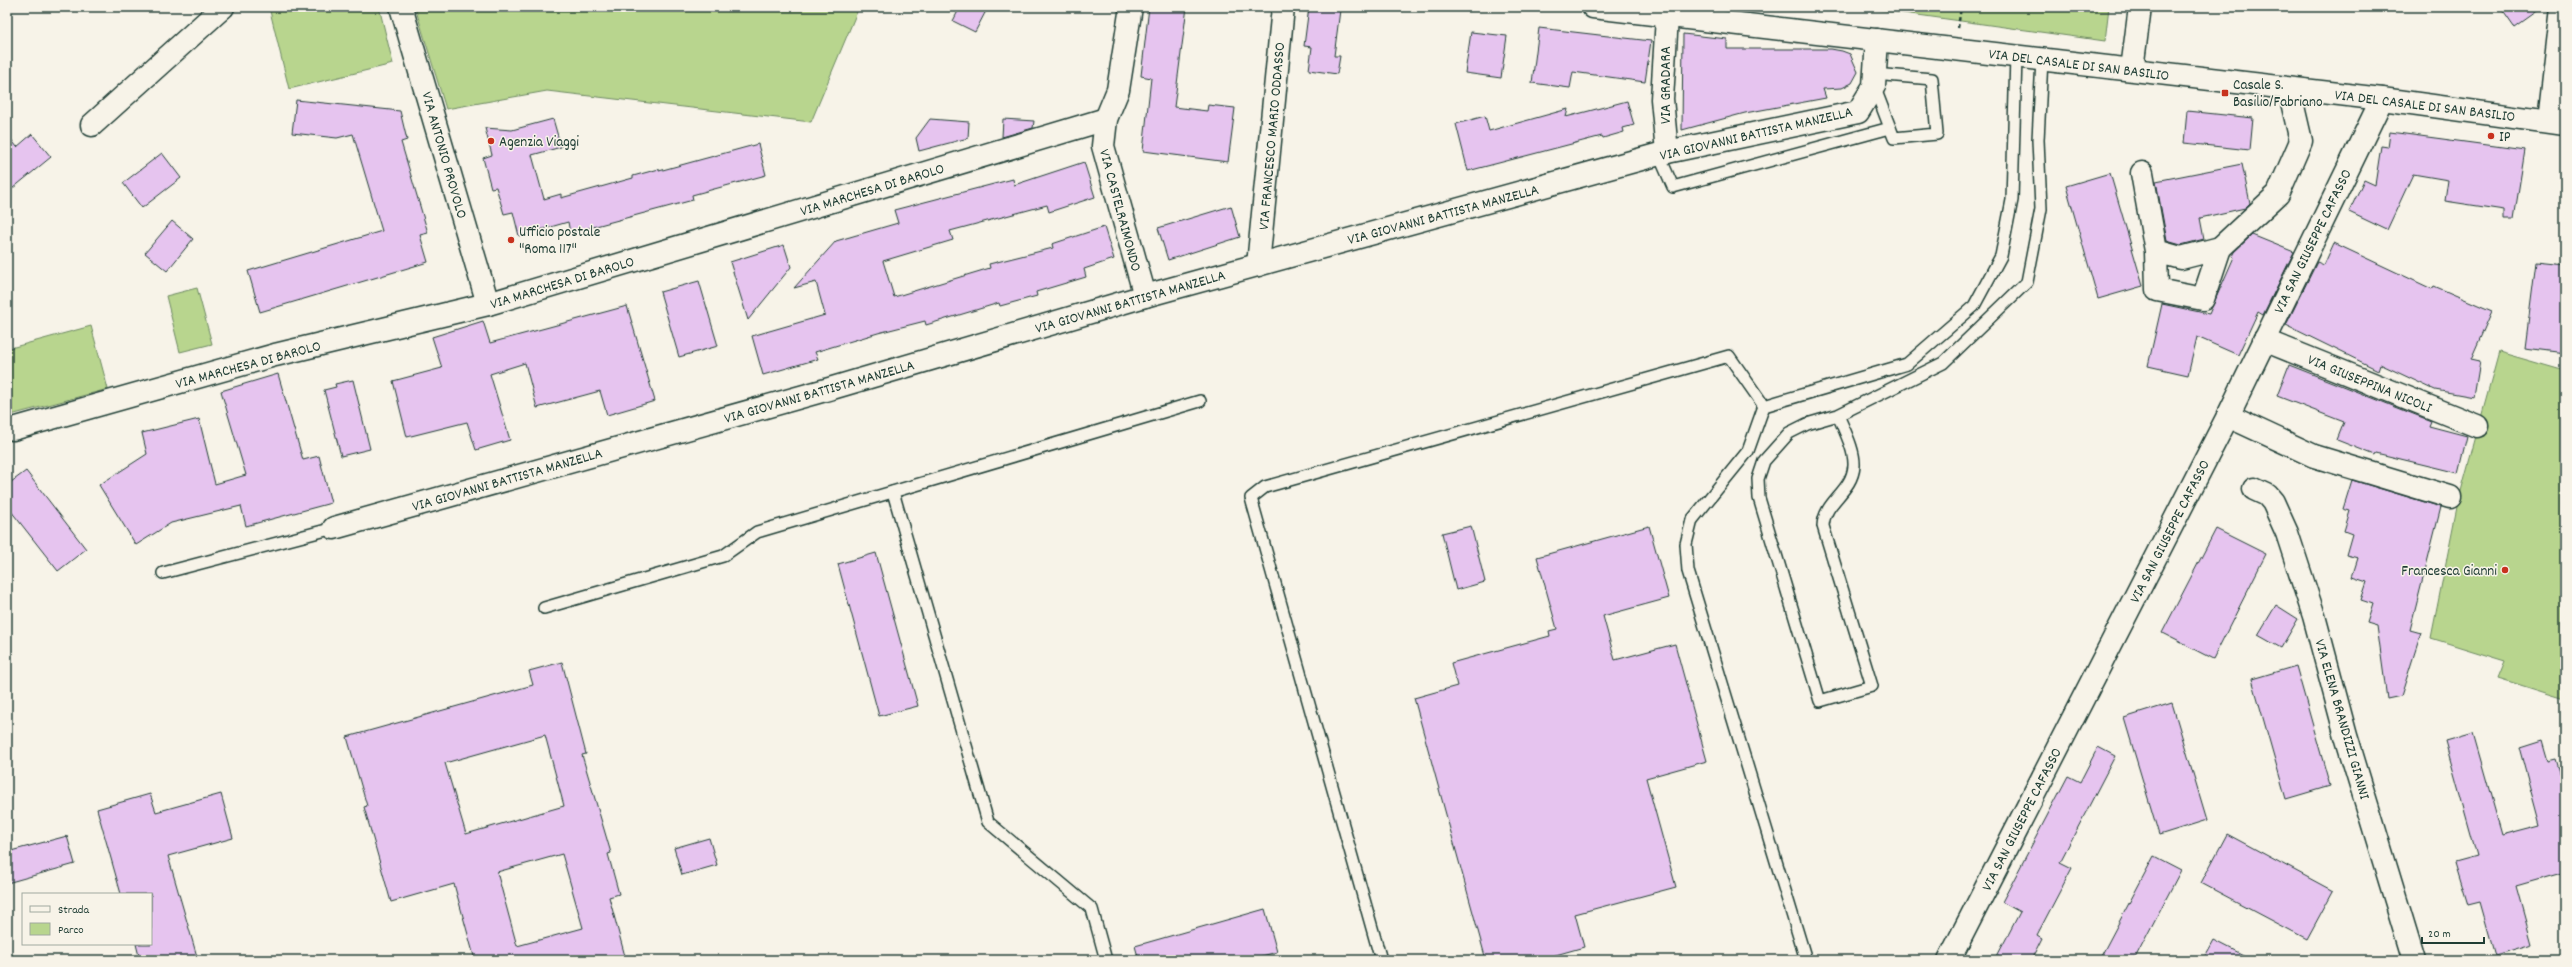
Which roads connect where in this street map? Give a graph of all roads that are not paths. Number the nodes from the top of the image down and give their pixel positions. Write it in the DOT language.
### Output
graph roads {
  1 [pos="223,7"];
  2 [pos="402,7"];
  3 [pos="1131,7"];
  4 [pos="1283,7"];
  5 [pos="1593,7"];
  6 [pos="2140,7"];
  7 [pos="2562,7"];
  8 [pos="1667,17"];
  9 [pos="1876,40"];
  10 [pos="2016,56"];
  11 [pos="2042,59"];
  12 [pos="2132,69"];
  13 [pos="1874,80"];
  14 [pos="2289,89"];
  15 [pos="2382,99"];
  16 [pos="1106,119"];
  17 [pos="2557,123"];
  18 [pos="92,125"];
  19 [pos="1890,128"];
  20 [pos="1663,153"];
  21 [pos="2142,173"];
  22 [pos="2220,248"];
  23 [pos="2156,251"];
  24 [pos="1258,265"];
  25 [pos="1145,296"];
  26 [pos="488,304"];
  27 [pos="2264,340"];
  28 [pos="1200,401"];
  29 [pos="1764,406"];
  30 [pos="1838,415"];
  31 [pos="2228,416"];
  32 [pos="2477,426"];
  33 [pos="13,429"];
  34 [pos="2254,489"];
  35 [pos="893,492"];
  36 [pos="2450,497"];
  37 [pos="334,528"];
  38 [pos="163,573"];
  39 [pos="544,608"];
  40 [pos="1106,960"];
  41 [pos="1380,960"];
  42 [pos="1806,960"];
  43 [pos="1949,960"];
  44 [pos="2414,960"];
  1 -- 18 [label="street"];
  2 -- 26 [label="street, VIA ANTONIO PROVOLO"];
  3 -- 16 [label="street, VIA CASTELRAIMONDO"];
  4 -- 24 [label="street, VIA FRANCESCO MARIO ODDASSO"];
  5 -- 8 [label="street, VIA DEL CASALE DI SAN BASILIO"];
  6 -- 12 [label="street"];
  7 -- 17 [label="street"];
  8 -- 9 [label="street, VIA DEL CASALE DI SAN BASILIO"];
  8 -- 20 [label="street, VIA GRADARA"];
  9 -- 10 [label="street, VIA DEL CASALE DI SAN BASILIO"];
  9 -- 13 [label="street, VIA GIOVANNI BATTISTA MANZELLA"];
  10 -- 11 [label="street, VIA DEL CASALE DI SAN BASILIO"];
  10 -- 29 [label="lane"];
  11 -- 12 [label="street, VIA DEL CASALE DI SAN BASILIO"];
  11 -- 30 [label="lane"];
  12 -- 14 [label="street, VIA DEL CASALE DI SAN BASILIO"];
  13 -- 19 [label="lane"];
  13 -- 19 [label="lane"];
  13 -- 20 [label="street, VIA GIOVANNI BATTISTA MANZELLA"];
  14 -- 15 [label="street, VIA DEL CASALE DI SAN BASILIO"];
  14 -- 22 [label="street"];
  15 -- 17 [label="street, VIA DEL CASALE DI SAN BASILIO"];
  15 -- 27 [label="street, VIA SAN GIUSEPPE CAFASSO"];
  16 -- 25 [label="street, VIA CASTELRAIMONDO"];
  16 -- 26 [label="street, VIA MARCHESA DI BAROLO"];
  19 -- 20 [label="lane"];
  20 -- 24 [label="street, VIA GIOVANNI BATTISTA MANZELLA"];
  21 -- 23 [label="street"];
  22 -- 23 [label="street"];
  22 -- 23 [label="street"];
  24 -- 25 [label="street, VIA GIOVANNI BATTISTA MANZELLA"];
  25 -- 37 [label="street, VIA GIOVANNI BATTISTA MANZELLA"];
  26 -- 33 [label="street, VIA MARCHESA DI BAROLO"];
  27 -- 31 [label="street, VIA SAN GIUSEPPE CAFASSO"];
  27 -- 32 [label="street, VIA GIUSEPPINA NICOLI"];
  28 -- 35 [label="lane"];
  29 -- 41 [label="lane"];
  29 -- 42 [label="lane"];
  30 -- 30 [label="lane"];
  31 -- 36 [label="street"];
  31 -- 43 [label="street, VIA SAN GIUSEPPE CAFASSO"];
  34 -- 44 [label="street, VIA ELENA BRANDIZZI GIANNI"];
  35 -- 39 [label="lane"];
  35 -- 40 [label="lane"];
  37 -- 38 [label="lane"];
}
